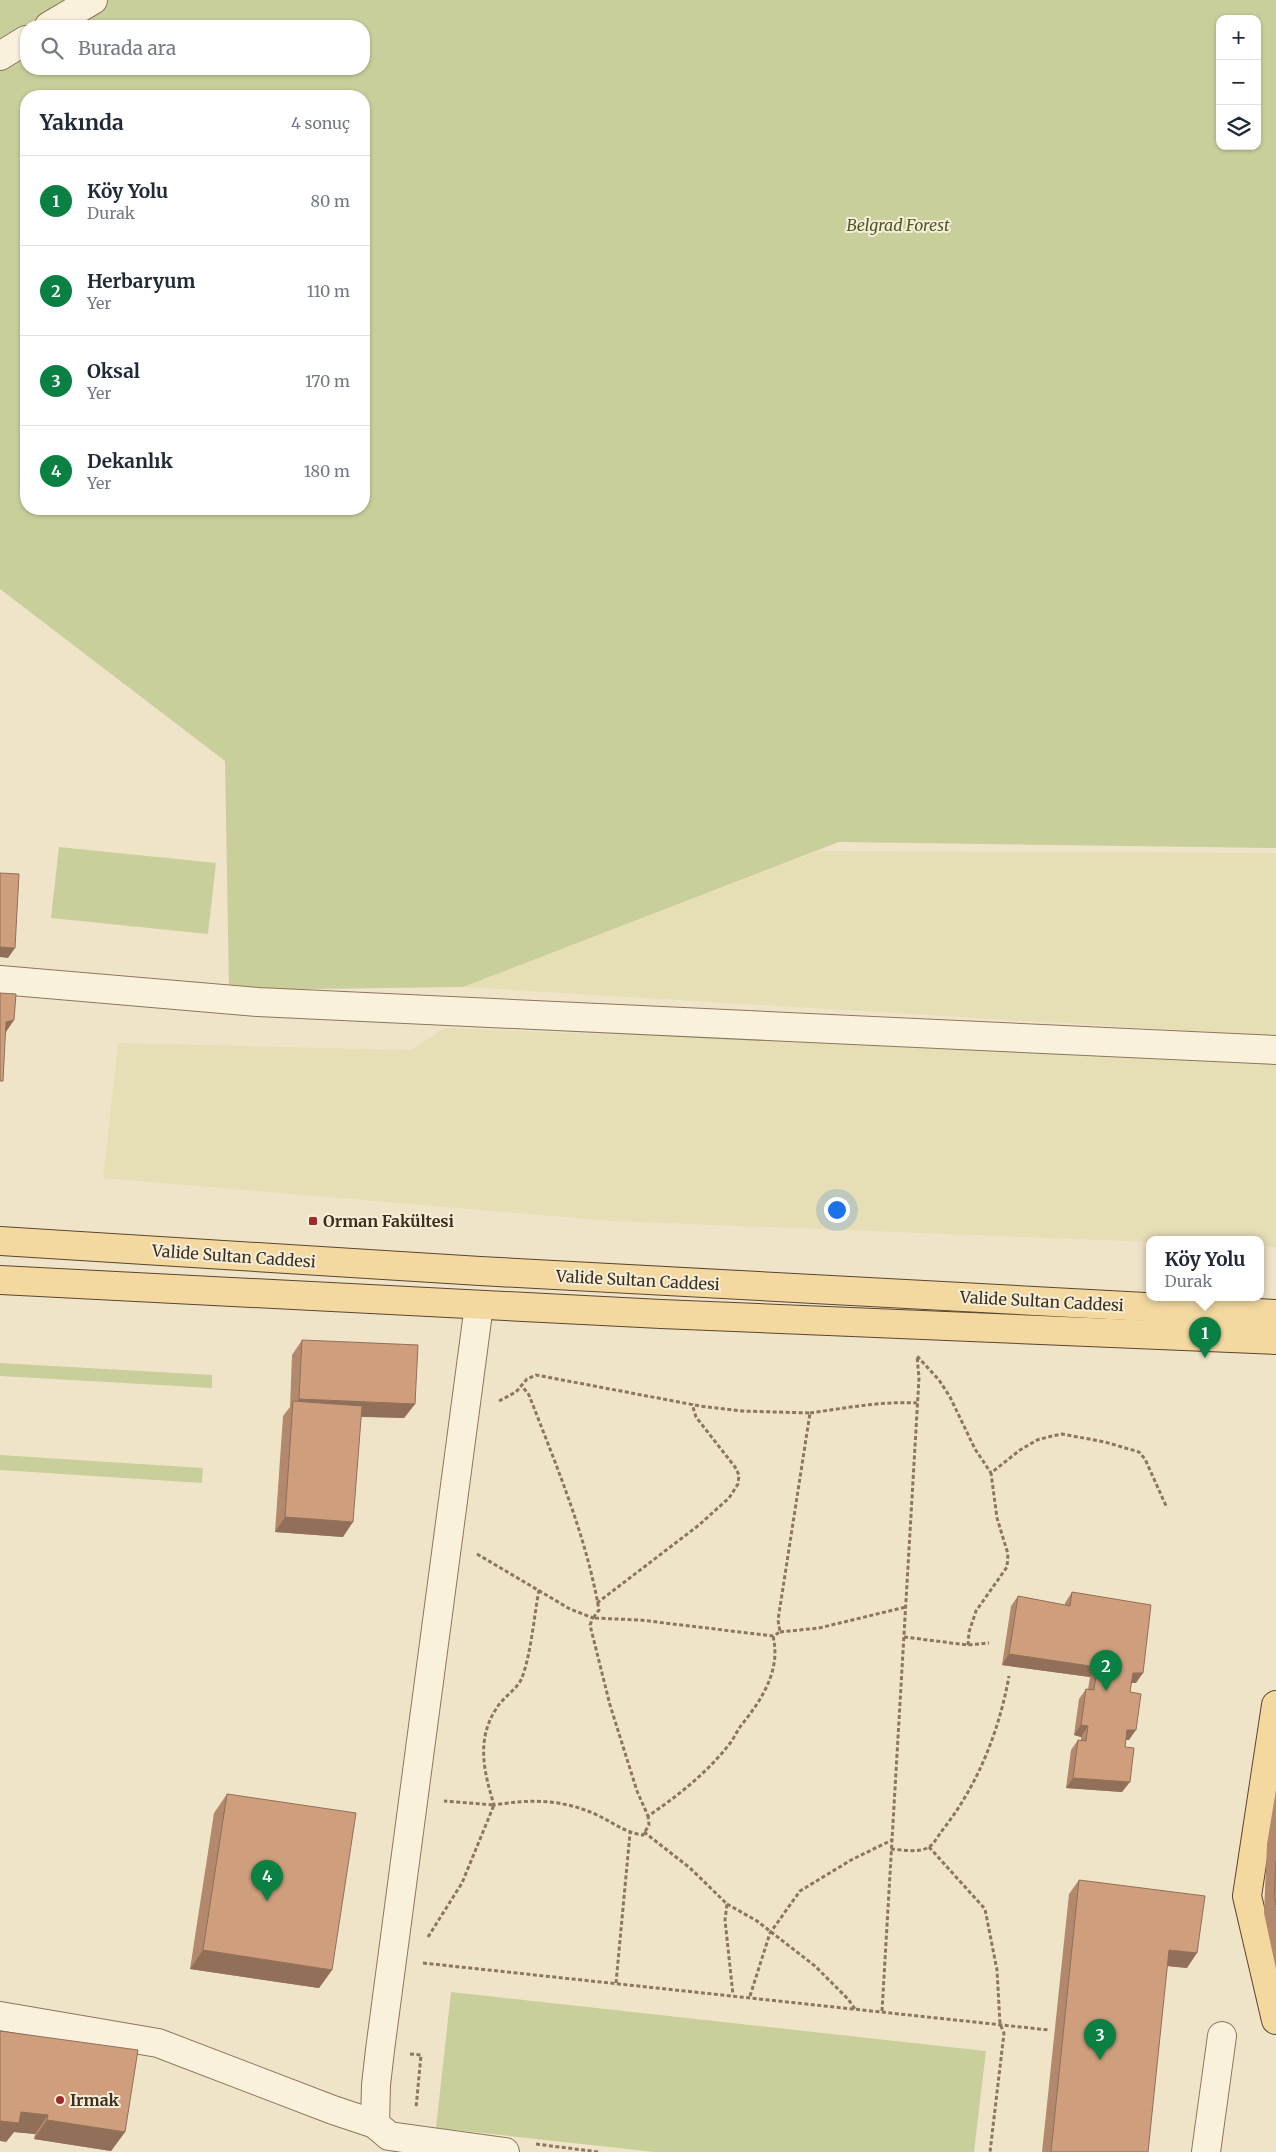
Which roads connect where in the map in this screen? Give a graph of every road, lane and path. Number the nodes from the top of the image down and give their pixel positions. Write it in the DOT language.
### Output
graph roads {
  1 [pos="93,0"];
  2 [pos="59,20"];
  3 [pos="20,44"];
  4 [pos="0,56"];
  5 [pos="0,980"];
  6 [pos="1276,1050"];
  7 [pos="0,1241"];
  8 [pos="480,1271"];
  9 [pos="0,1280"];
  10 [pos="479,1305"];
  11 [pos="1276,1314"];
  12 [pos="1276,1340"];
  13 [pos="522,1386"];
  14 [pos="917,1403"];
  15 [pos="692,1404"];
  16 [pos="464,1412"];
  17 [pos="810,1413"];
  18 [pos="990,1473"];
  19 [pos="1167,1508"];
  20 [pos="448,1537"];
  21 [pos="539,1590"];
  22 [pos="597,1603"];
  23 [pos="906,1607"];
  24 [pos="593,1618"];
  25 [pos="780,1632"];
  26 [pos="774,1636"];
  27 [pos="904,1637"];
  28 [pos="989,1643"];
  29 [pos="968,1645"];
  30 [pos="1009,1676"];
  31 [pos="1276,1704"];
  32 [pos="414,1797"];
  33 [pos="494,1805"];
  34 [pos="648,1816"];
  35 [pos="644,1832"];
  36 [pos="630,1833"];
  37 [pos="892,1840"];
  38 [pos="929,1847"];
  39 [pos="891,1849"];
  40 [pos="727,1904"];
  41 [pos="770,1933"];
  42 [pos="423,1943"];
  43 [pos="420,1963"];
  44 [pos="616,1983"];
  45 [pos="733,1995"];
  46 [pos="750,1996"];
  47 [pos="854,2009"];
  48 [pos="882,2011"];
  49 [pos="0,2016"];
  50 [pos="1276,2020"];
  51 [pos="1000,2024"];
  52 [pos="1049,2030"];
  53 [pos="1222,2036"];
  54 [pos="375,2124"];
  55 [pos="505,2152"];
  56 [pos="990,2152"];
  57 [pos="1206,2152"];
  1 -- 2 [label="street"];
  3 -- 4 [label="street"];
  5 -- 6 [label="street"];
  7 -- 8 [label="main road, Valide Sultan Caddesi"];
  8 -- 10 [label="main road"];
  8 -- 11 [label="main road, Valide Sultan Caddesi"];
  9 -- 10 [label="main road, Valide Sultan Caddesi"];
  10 -- 12 [label="main road, Valide Sultan Caddesi"];
  10 -- 16 [label="street"];
  13 -- 15 [label="path"];
  13 -- 16 [label="path"];
  13 -- 22 [label="path"];
  14 -- 17 [label="path"];
  14 -- 18 [label="path"];
  14 -- 23 [label="path"];
  15 -- 17 [label="path"];
  15 -- 22 [label="path"];
  16 -- 20 [label="street"];
  17 -- 25 [label="path"];
  18 -- 19 [label="path"];
  18 -- 29 [label="path"];
  20 -- 21 [label="path"];
  20 -- 32 [label="street"];
  21 -- 24 [label="path"];
  21 -- 33 [label="path"];
  22 -- 24 [label="path"];
  23 -- 25 [label="path"];
  23 -- 27 [label="path"];
  24 -- 26 [label="path"];
  24 -- 34 [label="path"];
  25 -- 26 [label="path"];
  26 -- 34 [label="path"];
  27 -- 29 [label="path"];
  27 -- 37 [label="path"];
  28 -- 29 [label="path"];
  30 -- 38 [label="path"];
  31 -- 50 [label="main road"];
  32 -- 33 [label="path"];
  32 -- 54 [label="street"];
  33 -- 36 [label="path"];
  33 -- 42 [label="path"];
  34 -- 35 [label="path"];
  35 -- 36 [label="path"];
  35 -- 40 [label="path"];
  36 -- 44 [label="path"];
  37 -- 39 [label="path"];
  37 -- 41 [label="path"];
  38 -- 39 [label="path"];
  38 -- 51 [label="path"];
  39 -- 48 [label="path"];
  40 -- 41 [label="path"];
  40 -- 45 [label="path"];
  41 -- 46 [label="path"];
  41 -- 47 [label="path"];
  43 -- 44 [label="path"];
  44 -- 45 [label="path"];
  45 -- 46 [label="path"];
  46 -- 47 [label="path"];
  47 -- 48 [label="path"];
  48 -- 51 [label="path"];
  49 -- 54 [label="street"];
  51 -- 52 [label="path"];
  51 -- 56 [label="path"];
  53 -- 57 [label="street"];
  54 -- 55 [label="street"];
}
